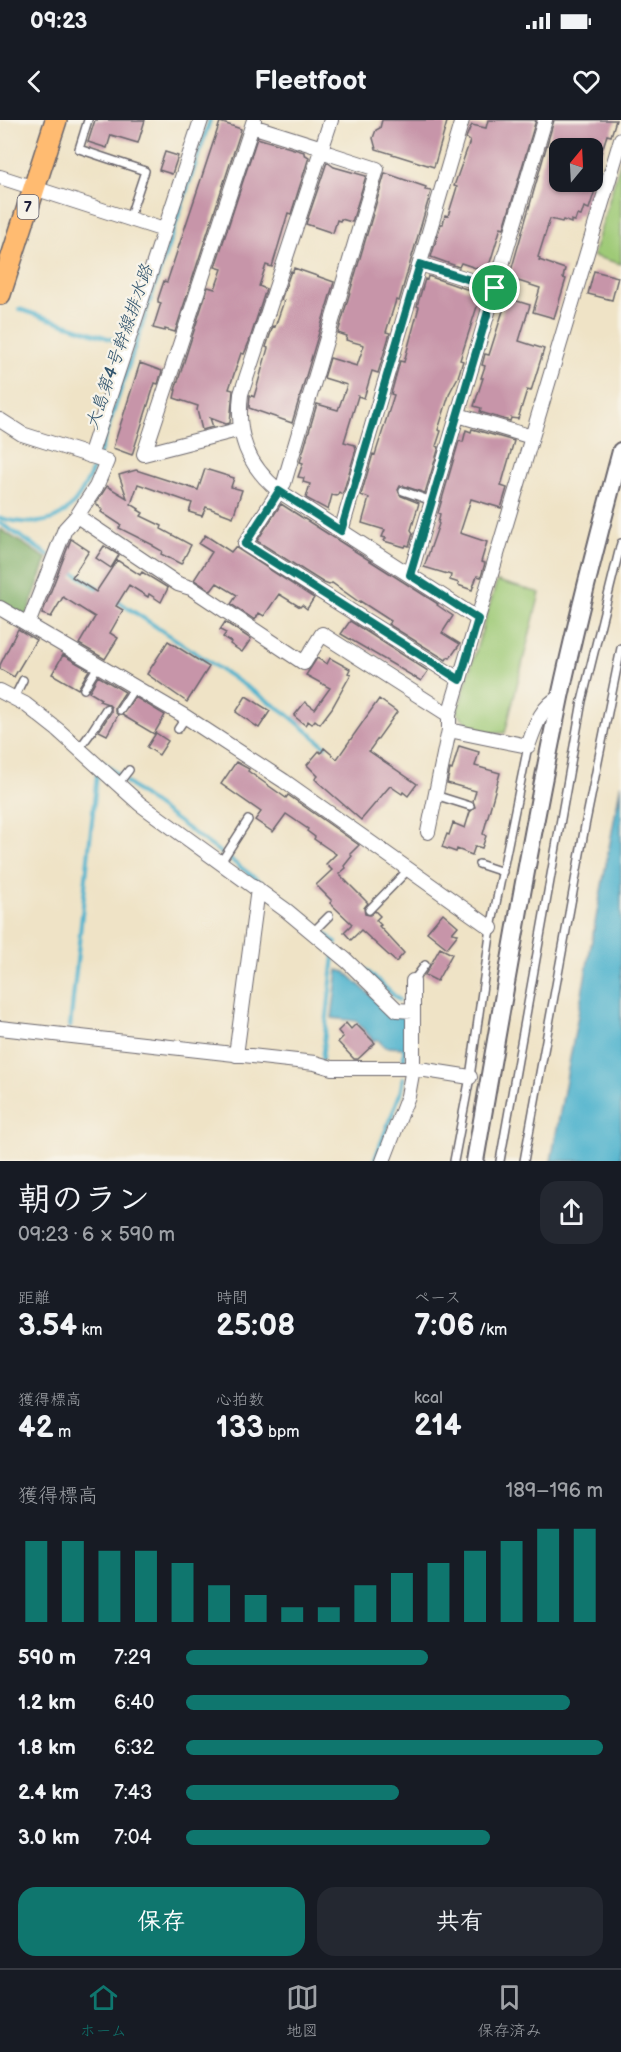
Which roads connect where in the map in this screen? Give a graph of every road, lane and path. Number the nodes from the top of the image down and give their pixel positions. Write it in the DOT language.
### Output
graph roads {
  1 [pos="56,120"];
  2 [pos="88,120"];
  3 [pos="201,120"];
  4 [pos="331,120"];
  5 [pos="462,120"];
  6 [pos="544,120"];
  7 [pos="252,123"];
  8 [pos="621,139"];
  9 [pos="321,149"];
  10 [pos="0,177"];
  11 [pos="34,188"];
  12 [pos="129,219"];
  13 [pos="164,230"];
  14 [pos="420,264"];
  15 [pos="495,288"];
  16 [pos="0,294"];
  17 [pos="458,415"];
  18 [pos="0,420"];
  19 [pos="241,429"];
  20 [pos="532,437"];
  21 [pos="621,451"];
  22 [pos="95,457"];
  23 [pos="279,491"];
  24 [pos="403,491"];
  25 [pos="432,501"];
  26 [pos="77,516"];
  27 [pos="341,531"];
  28 [pos="621,543"];
  29 [pos="410,575"];
  30 [pos="0,609"];
  31 [pos="478,619"];
  32 [pos="28,624"];
  33 [pos="621,648"];
  34 [pos="98,666"];
  35 [pos="23,680"];
  36 [pos="460,680"];
  37 [pos="135,687"];
  38 [pos="84,689"];
  39 [pos="0,691"];
  40 [pos="560,697"];
  41 [pos="14,698"];
  42 [pos="105,708"];
  43 [pos="120,710"];
  44 [pos="449,715"];
  45 [pos="186,717"];
  46 [pos="178,729"];
  47 [pos="449,730"];
  48 [pos="528,746"];
  49 [pos="79,749"];
  50 [pos="129,770"];
  51 [pos="117,784"];
  52 [pos="435,795"];
  53 [pos="470,806"];
  54 [pos="248,820"];
  55 [pos="428,832"];
  56 [pos="220,862"];
  57 [pos="479,864"];
  58 [pos="409,869"];
  59 [pos="503,872"];
  60 [pos="258,889"];
  61 [pos="369,910"];
  62 [pos="329,916"];
  63 [pos="491,928"];
  64 [pos="313,932"];
  65 [pos="425,965"];
  66 [pos="413,981"];
  67 [pos="413,1011"];
  68 [pos="0,1028"];
  69 [pos="236,1055"];
  70 [pos="412,1068"];
  71 [pos="470,1077"];
  72 [pos="383,1161"];
  73 [pos="454,1161"];
  74 [pos="476,1161"];
  75 [pos="500,1161"];
  76 [pos="524,1161"];
  1 -- 11 [label="main road, 7"];
  2 -- 12 [label="lane"];
  3 -- 13 [label="street"];
  4 -- 9 [label="street"];
  5 -- 14 [label="street"];
  6 -- 15 [label="street"];
  7 -- 9 [label="street"];
  7 -- 19 [label="street"];
  8 -- 20 [label="street"];
  9 -- 19 [label="street"];
  9 -- 23 [label="street"];
  10 -- 11 [label="street"];
  11 -- 12 [label="street"];
  11 -- 16 [label="main road, 7"];
  12 -- 13 [label="street"];
  13 -- 22 [label="street"];
  14 -- 15 [label="street"];
  14 -- 27 [label="street"];
  15 -- 17 [label="street"];
  17 -- 20 [label="street"];
  17 -- 25 [label="street"];
  18 -- 22 [label="street"];
  19 -- 23 [label="street"];
  20 -- 31 [label="street"];
  21 -- 40 [label="street"];
  22 -- 26 [label="street"];
  23 -- 27 [label="street"];
  23 -- 36 [label="street"];
  24 -- 25 [label="lane"];
  25 -- 29 [label="street"];
  26 -- 32 [label="street"];
  26 -- 44 [label="street"];
  27 -- 29 [label="street"];
  28 -- 75 [label="lane"];
  29 -- 31 [label="street"];
  30 -- 32 [label="street"];
  31 -- 36 [label="street"];
  32 -- 34 [label="street"];
  33 -- 76 [label="lane"];
  34 -- 37 [label="street"];
  34 -- 38 [label="lane"];
  35 -- 41 [label="lane"];
  36 -- 44 [label="street"];
  37 -- 43 [label="lane"];
  37 -- 45 [label="street"];
  39 -- 41 [label="street"];
  40 -- 48 [label="street"];
  40 -- 74 [label="street"];
  41 -- 49 [label="street"];
  42 -- 49 [label="lane"];
  44 -- 47 [label="street"];
  45 -- 46 [label="lane"];
  45 -- 58 [label="street"];
  47 -- 48 [label="street"];
  47 -- 52 [label="street"];
  48 -- 59 [label="lane"];
  49 -- 51 [label="street"];
  50 -- 51 [label="lane"];
  51 -- 56 [label="street"];
  52 -- 53 [label="lane"];
  52 -- 55 [label="street"];
  54 -- 56 [label="lane"];
  56 -- 60 [label="street"];
  57 -- 59 [label="lane"];
  58 -- 61 [label="lane"];
  58 -- 63 [label="street"];
  59 -- 63 [label="lane"];
  60 -- 64 [label="street"];
  60 -- 69 [label="street"];
  62 -- 64 [label="lane"];
  63 -- 71 [label="lane"];
  64 -- 67 [label="street"];
  65 -- 66 [label="lane"];
  66 -- 67 [label="street"];
  67 -- 70 [label="street"];
  68 -- 69 [label="street"];
  69 -- 70 [label="street"];
  70 -- 71 [label="street"];
  70 -- 72 [label="street"];
  71 -- 73 [label="lane"];
}
